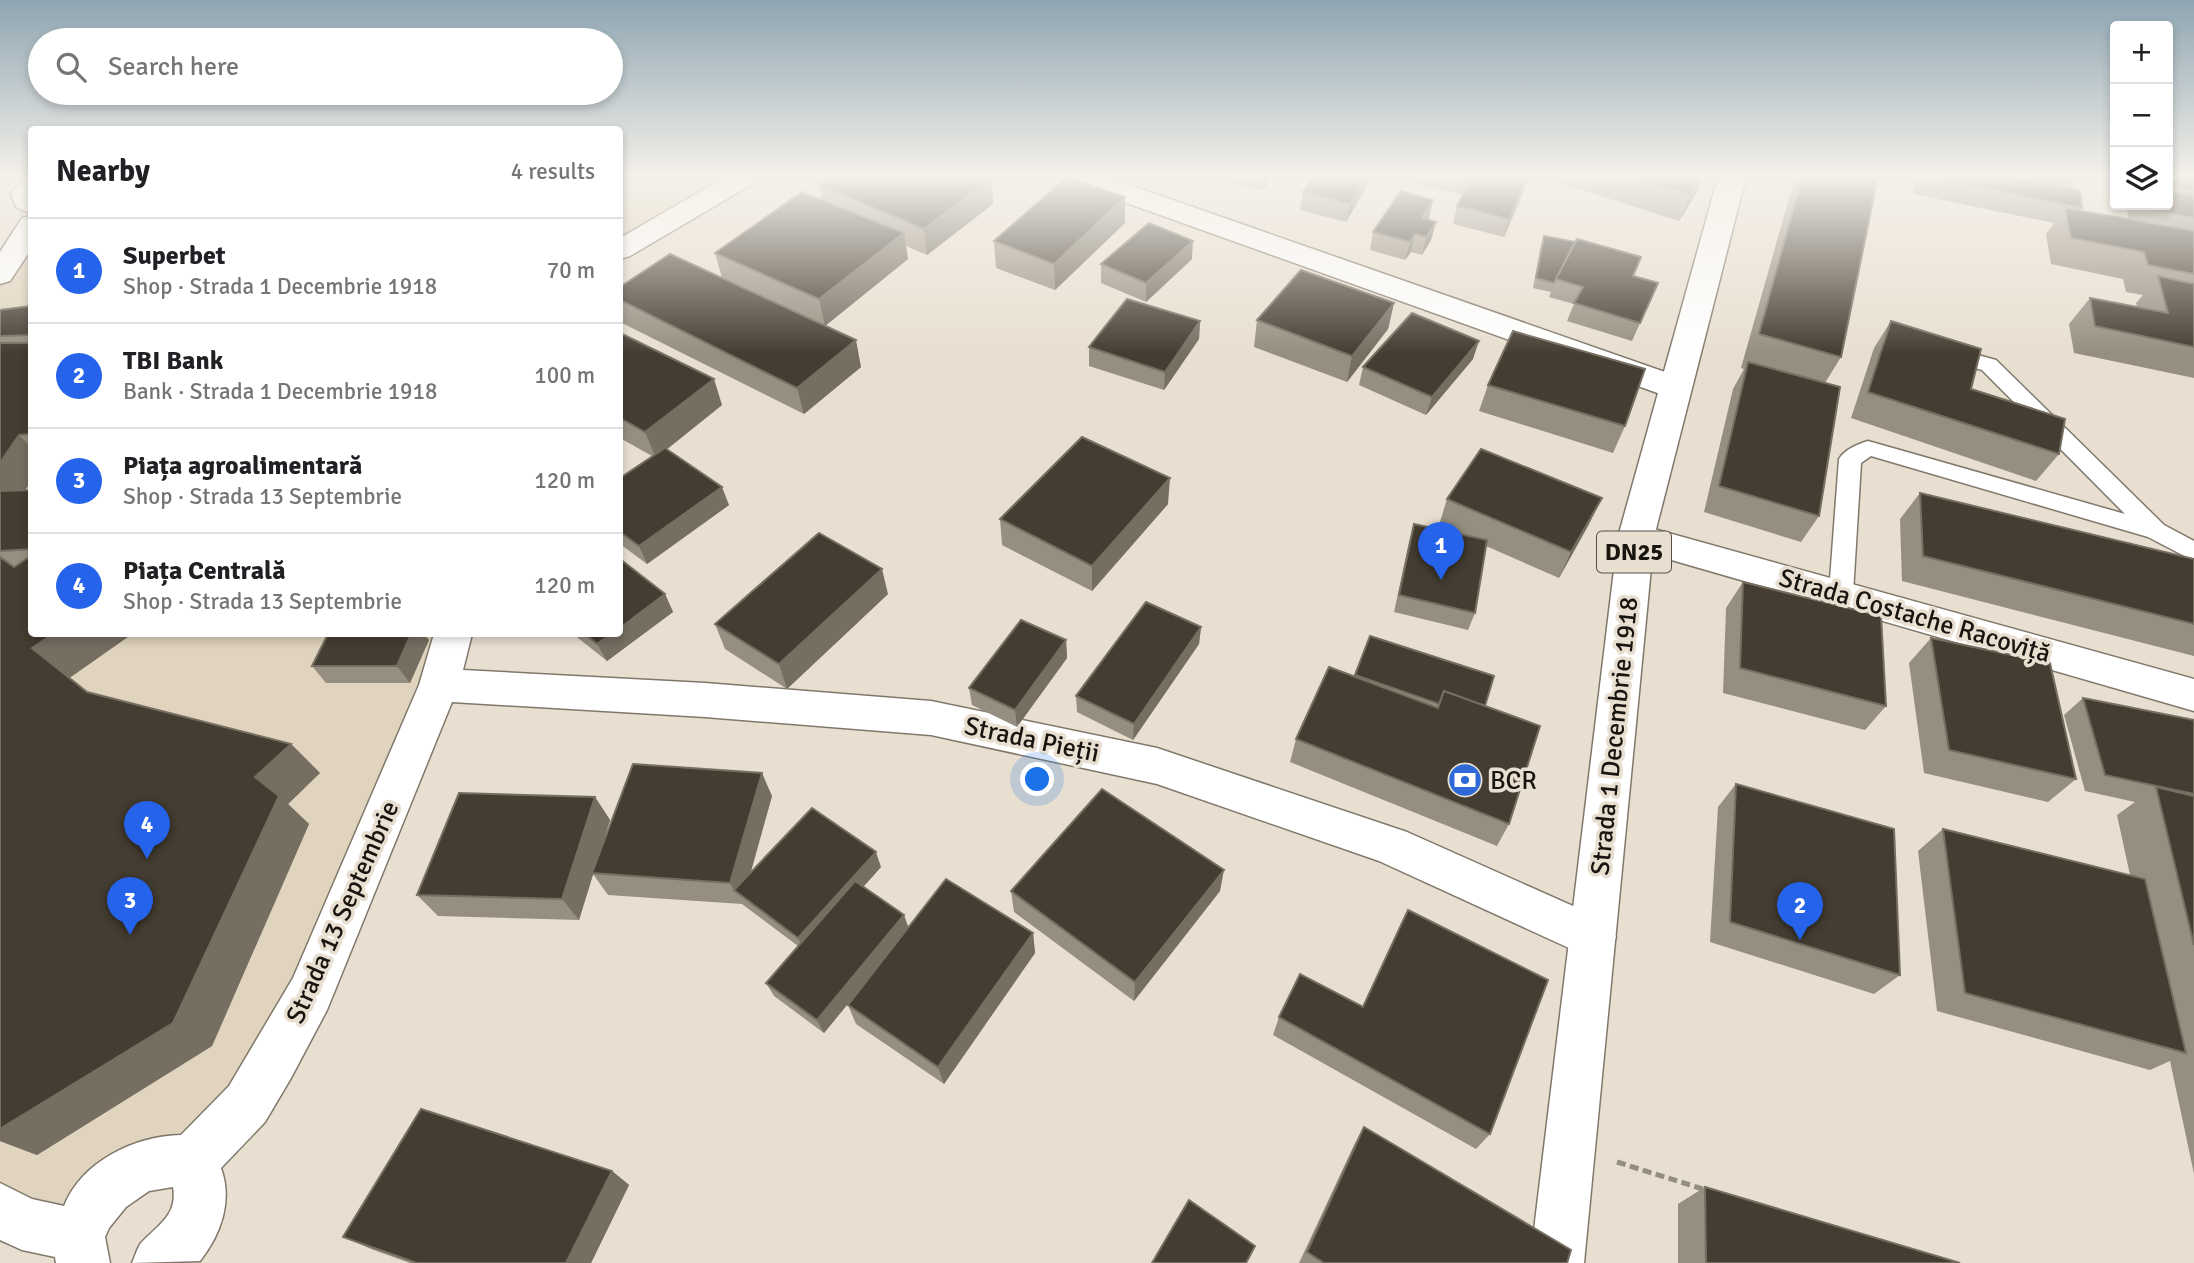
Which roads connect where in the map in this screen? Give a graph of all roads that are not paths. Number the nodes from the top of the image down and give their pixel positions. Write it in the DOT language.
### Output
graph roads {
  1 [pos="25,236"];
  2 [pos="644,236"];
  3 [pos="1247,236"];
  4 [pos="1716,236"];
  5 [pos="623,248"];
  6 [pos="0,275"];
  7 [pos="1926,346"];
  8 [pos="1674,387"];
  9 [pos="2156,531"];
  10 [pos="1636,537"];
  11 [pos="2194,552"];
  12 [pos="1841,593"];
  13 [pos="452,637"];
  14 [pos="439,685"];
  15 [pos="2194,695"];
  16 [pos="1592,937"];
  17 [pos="188,1165"];
  18 [pos="0,1209"];
  19 [pos="81,1249"];
  20 [pos="161,1263"];
  21 [pos="1557,1263"];
  1 -- 6 [label="street"];
  2 -- 5 [label="street"];
  3 -- 8 [label="street"];
  4 -- 8 [label="street, Strada 1 Decembrie 1918 / DN25"];
  7 -- 9 [label="lane"];
  8 -- 10 [label="street, Strada 1 Decembrie 1918 / DN25"];
  9 -- 11 [label="lane"];
  9 -- 12 [label="lane"];
  10 -- 12 [label="street, Strada Costache Racoviță"];
  10 -- 16 [label="street, Strada 1 Decembrie 1918 / DN25"];
  12 -- 15 [label="street, Strada Costache Racoviță"];
  13 -- 14 [label="street, Strada 13 Septembrie"];
  14 -- 16 [label="street, Strada Pieții"];
  14 -- 17 [label="street, Strada 13 Septembrie"];
  16 -- 21 [label="street, Strada 1 Decembrie 1918 / DN25"];
  17 -- 19 [label="street"];
  17 -- 20 [label="street"];
  18 -- 19 [label="street"];
}
